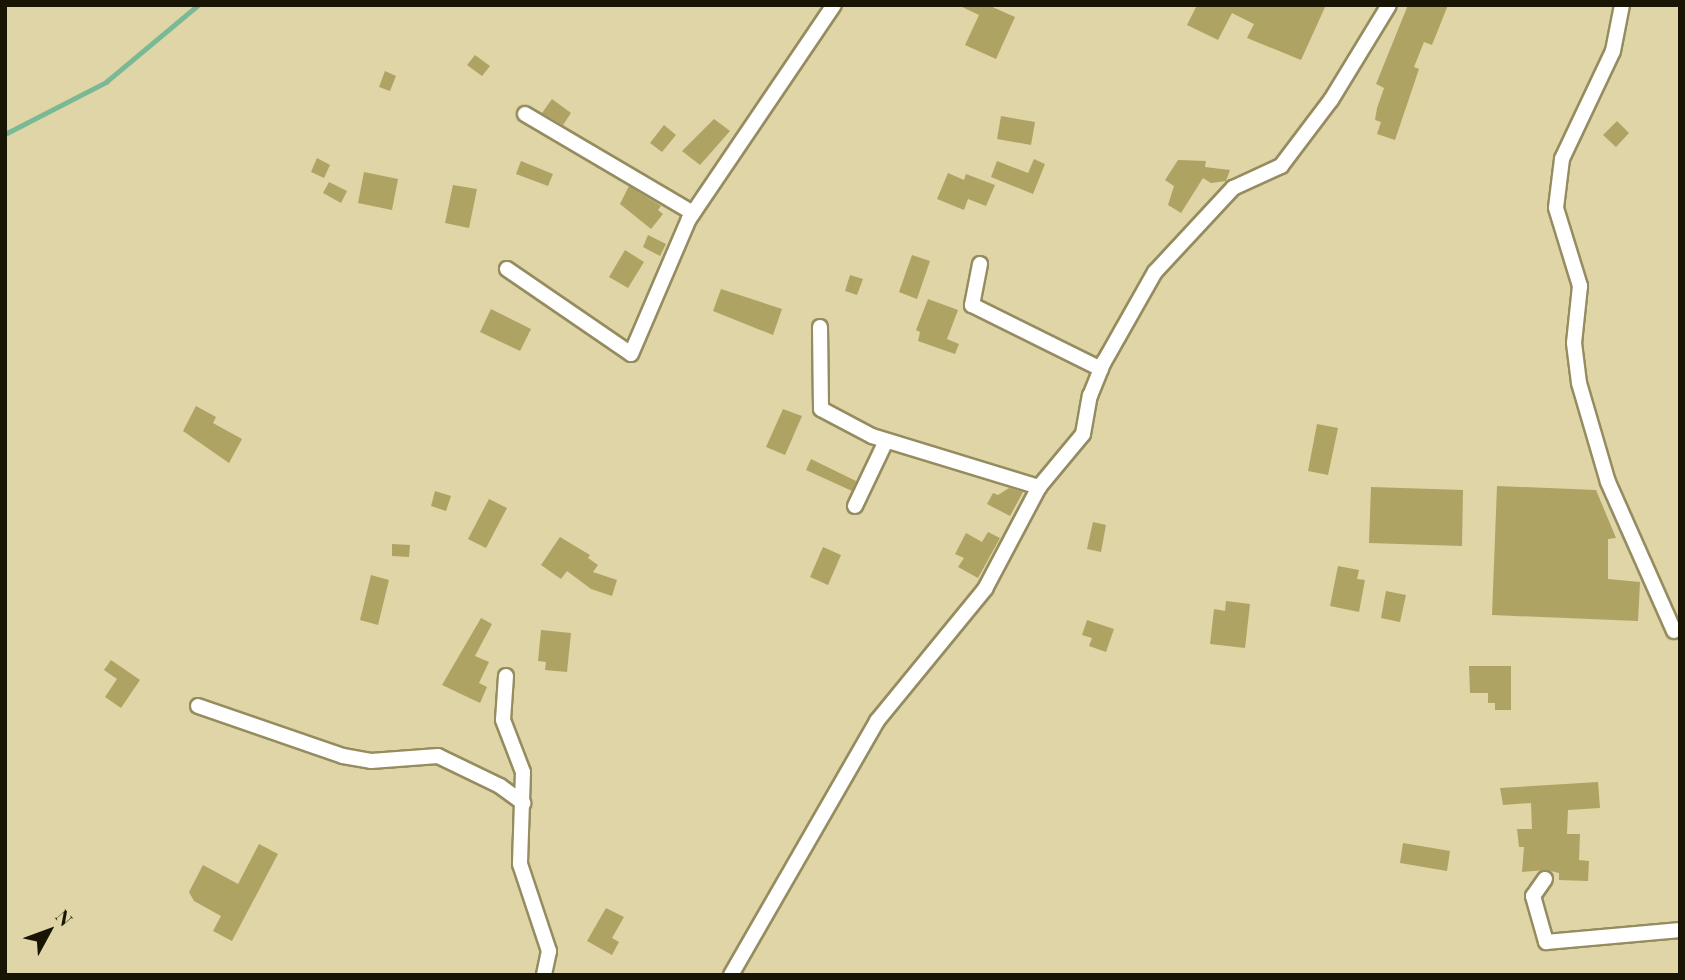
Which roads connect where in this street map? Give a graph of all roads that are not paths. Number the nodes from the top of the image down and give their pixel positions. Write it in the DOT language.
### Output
graph roads {
  1 [pos="834,5"];
  2 [pos="1390,5"];
  3 [pos="1622,5"];
  4 [pos="525,114"];
  5 [pos="693,213"];
  6 [pos="980,264"];
  7 [pos="507,269"];
  8 [pos="821,327"];
  9 [pos="1101,369"];
  10 [pos="886,441"];
  11 [pos="1039,487"];
  12 [pos="855,506"];
  13 [pos="1674,631"];
  14 [pos="506,677"];
  15 [pos="198,706"];
  16 [pos="523,803"];
  17 [pos="1545,880"];
  18 [pos="1680,930"];
  19 [pos="544,975"];
  20 [pos="731,975"];
  1 -- 5 [label="street"];
  2 -- 9 [label="street"];
  3 -- 13 [label="street"];
  4 -- 5 [label="street"];
  5 -- 7 [label="street"];
  6 -- 9 [label="street"];
  8 -- 10 [label="street"];
  9 -- 11 [label="street"];
  10 -- 11 [label="street"];
  10 -- 12 [label="street"];
  11 -- 20 [label="street"];
  14 -- 16 [label="street"];
  15 -- 16 [label="street"];
  16 -- 19 [label="street"];
  17 -- 18 [label="street"];
}
